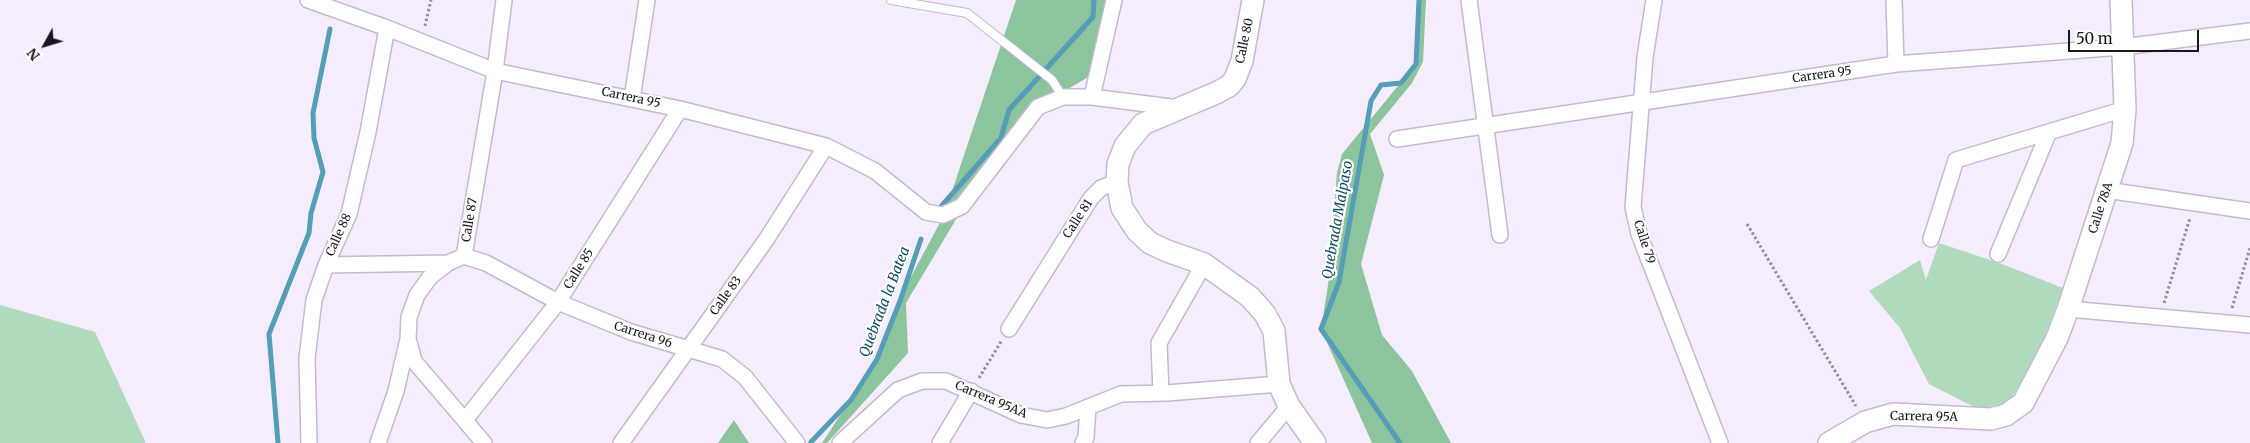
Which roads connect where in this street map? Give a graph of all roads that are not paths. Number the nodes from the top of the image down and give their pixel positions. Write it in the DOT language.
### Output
graph roads {
  1 [pos="308,0"];
  2 [pos="504,0"];
  3 [pos="646,0"];
  4 [pos="891,0"];
  5 [pos="1114,0"];
  6 [pos="1253,0"];
  7 [pos="1469,0"];
  8 [pos="1654,0"];
  9 [pos="1894,0"];
  10 [pos="2121,0"];
  11 [pos="387,28"];
  12 [pos="2250,31"];
  13 [pos="2122,48"];
  14 [pos="1896,64"];
  15 [pos="495,70"];
  16 [pos="1063,97"];
  17 [pos="1092,97"];
  18 [pos="632,99"];
  19 [pos="1641,102"];
  20 [pos="1179,108"];
  21 [pos="2125,108"];
  22 [pos="680,109"];
  23 [pos="1484,126"];
  24 [pos="2048,134"];
  25 [pos="1397,139"];
  26 [pos="826,146"];
  27 [pos="1117,182"];
  28 [pos="2106,190"];
  29 [pos="2250,211"];
  30 [pos="1500,235"];
  31 [pos="1932,239"];
  32 [pos="1998,254"];
  33 [pos="464,256"];
  34 [pos="448,264"];
  35 [pos="1204,264"];
  36 [pos="326,265"];
  37 [pos="558,302"];
  38 [pos="2068,309"];
  39 [pos="2250,325"];
  40 [pos="1009,329"];
  41 [pos="408,339"];
  42 [pos="687,349"];
  43 [pos="1279,384"];
  44 [pos="971,391"];
  45 [pos="1161,393"];
  46 [pos="2023,403"];
  47 [pos="1289,406"];
  48 [pos="1088,407"];
  49 [pos="465,420"];
  50 [pos="1836,441"];
  51 [pos="309,443"];
  52 [pos="378,443"];
  53 [pos="484,443"];
  54 [pos="621,443"];
  55 [pos="797,443"];
  56 [pos="840,443"];
  57 [pos="940,443"];
  58 [pos="1083,443"];
  59 [pos="1258,443"];
  60 [pos="1315,443"];
  61 [pos="1720,443"];
  1 -- 11 [label="street, Carrera 95"];
  2 -- 15 [label="street, Calle 87"];
  3 -- 18 [label="street"];
  4 -- 16 [label="lane"];
  5 -- 17 [label="street"];
  6 -- 20 [label="street, Calle 80"];
  7 -- 23 [label="street"];
  8 -- 19 [label="street, Calle 79"];
  9 -- 14 [label="street"];
  10 -- 13 [label="street, Calle 78A"];
  11 -- 15 [label="street, Carrera 95"];
  11 -- 36 [label="street, Calle 88"];
  12 -- 13 [label="street, Carrera 95"];
  13 -- 14 [label="street, Carrera 95"];
  13 -- 21 [label="street, Calle 78A"];
  14 -- 19 [label="street, Carrera 95"];
  15 -- 18 [label="street, Carrera 95"];
  15 -- 33 [label="street, Calle 87"];
  16 -- 17 [label="street"];
  16 -- 26 [label="street, Carrera 95"];
  17 -- 20 [label="street"];
  18 -- 22 [label="street, Carrera 95"];
  19 -- 23 [label="street, Carrera 95"];
  19 -- 61 [label="street, Calle 79"];
  20 -- 27 [label="street"];
  21 -- 24 [label="street"];
  21 -- 28 [label="street, Calle 78A"];
  22 -- 26 [label="street, Carrera 95"];
  22 -- 37 [label="street, Calle 85"];
  23 -- 25 [label="street, Carrera 95"];
  23 -- 30 [label="street"];
  24 -- 31 [label="street"];
  24 -- 32 [label="street"];
  26 -- 42 [label="street, Calle 83"];
  27 -- 35 [label="street"];
  27 -- 40 [label="street, Calle 81"];
  28 -- 29 [label="street"];
  28 -- 38 [label="street, Calle 78A"];
  33 -- 34 [label="street, Calle 87"];
  33 -- 37 [label="street, Carrera 96"];
  34 -- 36 [label="street"];
  34 -- 41 [label="street, Calle 87"];
  35 -- 43 [label="street"];
  35 -- 45 [label="street"];
  36 -- 51 [label="street, Calle 88"];
  37 -- 42 [label="street, Carrera 96"];
  37 -- 49 [label="street, Calle 85"];
  38 -- 39 [label="street"];
  38 -- 46 [label="street, Calle 78A"];
  41 -- 49 [label="street"];
  41 -- 52 [label="street, Calle 87"];
  42 -- 54 [label="street, Calle 83"];
  42 -- 55 [label="street, Carrera 96"];
  43 -- 45 [label="street, Carrera 95AA"];
  43 -- 47 [label="street"];
  44 -- 48 [label="street, Carrera 95AA"];
  44 -- 56 [label="street, Carrera 95AA"];
  44 -- 57 [label="street"];
  45 -- 48 [label="street, Carrera 95AA"];
  46 -- 50 [label="street, Carrera 95A"];
  47 -- 59 [label="street"];
  47 -- 60 [label="street"];
  48 -- 58 [label="street"];
  49 -- 53 [label="street"];
}
